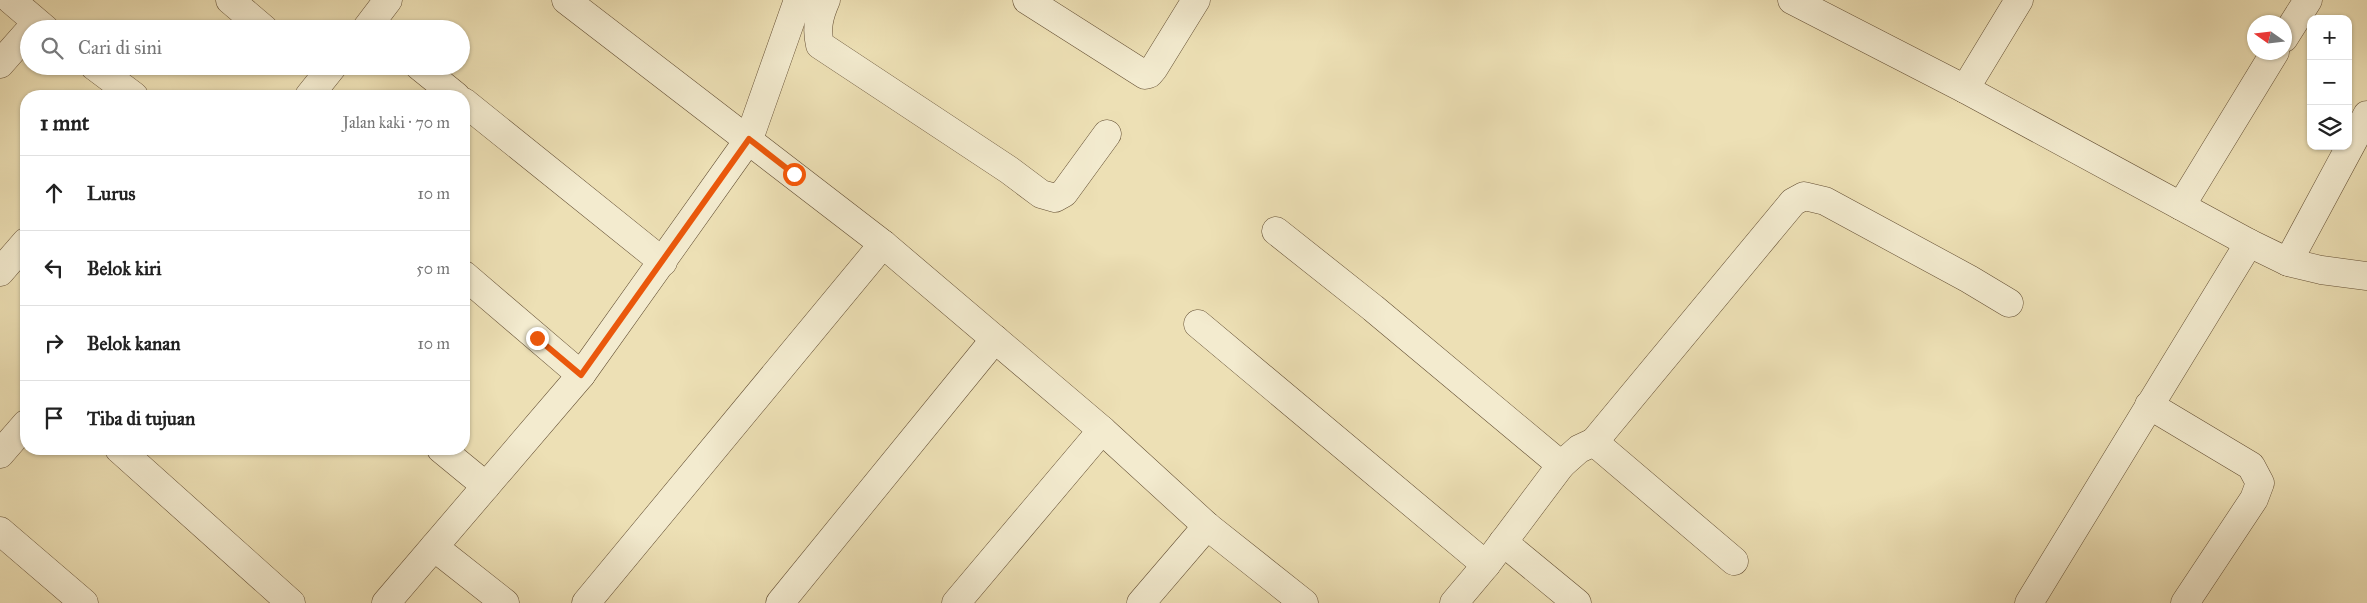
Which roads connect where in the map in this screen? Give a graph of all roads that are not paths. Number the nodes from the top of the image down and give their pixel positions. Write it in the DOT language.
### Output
graph roads {
  1 [pos="11,0"];
  2 [pos="230,0"];
  3 [pos="388,0"];
  4 [pos="566,0"];
  5 [pos="798,0"];
  6 [pos="826,0"];
  7 [pos="1027,0"];
  8 [pos="1196,0"];
  9 [pos="1792,0"];
  10 [pos="2019,0"];
  11 [pos="2308,0"];
  12 [pos="1832,9"];
  13 [pos="28,20"];
  14 [pos="253,20"];
  15 [pos="374,20"];
  16 [pos="2292,25"];
  17 [pos="20,43"];
  18 [pos="2270,60"];
  19 [pos="0,64"];
  20 [pos="106,75"];
  21 [pos="430,75"];
  22 [pos="1965,89"];
  23 [pos="126,90"];
  24 [pos="449,90"];
  25 [pos="470,107"];
  26 [pos="2367,115"];
  27 [pos="1107,134"];
  28 [pos="749,139"];
  29 [pos="2181,206"];
  30 [pos="1276,231"];
  31 [pos="2249,243"];
  32 [pos="883,244"];
  33 [pos="20,249"];
  34 [pos="663,262"];
  35 [pos="2288,262"];
  36 [pos="0,272"];
  37 [pos="2367,276"];
  38 [pos="470,280"];
  39 [pos="2009,303"];
  40 [pos="1198,324"];
  41 [pos="995,339"];
  42 [pos="581,375"];
  43 [pos="2149,406"];
  44 [pos="1102,430"];
  45 [pos="20,431"];
  46 [pos="1594,442"];
  47 [pos="0,454"];
  48 [pos="126,455"];
  49 [pos="448,455"];
  50 [pos="1561,465"];
  51 [pos="486,486"];
  52 [pos="1207,526"];
  53 [pos="0,531"];
  54 [pos="1503,542"];
  55 [pos="434,547"];
  56 [pos="1734,562"];
  57 [pos="1486,565"];
  58 [pos="84,603"];
  59 [pos="291,603"];
  60 [pos="386,603"];
  61 [pos="505,603"];
  62 [pos="586,603"];
  63 [pos="780,603"];
  64 [pos="956,603"];
  65 [pos="1141,603"];
  66 [pos="1304,603"];
  67 [pos="1454,603"];
  68 [pos="1577,603"];
  69 [pos="2029,603"];
  70 [pos="2186,603"];
  1 -- 13 [label="street"];
  2 -- 14 [label="street"];
  3 -- 15 [label="street"];
  4 -- 28 [label="street"];
  5 -- 28 [label="street"];
  6 -- 27 [label="street"];
  7 -- 8 [label="street"];
  9 -- 12 [label="street"];
  10 -- 22 [label="street"];
  11 -- 16 [label="street"];
  12 -- 22 [label="street"];
  17 -- 19 [label="street"];
  18 -- 29 [label="street"];
  20 -- 23 [label="street"];
  21 -- 24 [label="street"];
  22 -- 29 [label="street"];
  25 -- 34 [label="street"];
  26 -- 35 [label="street"];
  28 -- 32 [label="street"];
  28 -- 34 [label="street"];
  29 -- 31 [label="street"];
  30 -- 50 [label="street"];
  31 -- 35 [label="street"];
  31 -- 43 [label="street"];
  32 -- 41 [label="street"];
  32 -- 62 [label="street"];
  33 -- 36 [label="street"];
  34 -- 42 [label="street"];
  35 -- 37 [label="street"];
  38 -- 42 [label="street"];
  39 -- 46 [label="street"];
  40 -- 57 [label="street"];
  41 -- 44 [label="street"];
  41 -- 63 [label="street"];
  42 -- 51 [label="street"];
  43 -- 69 [label="street"];
  43 -- 70 [label="street"];
  44 -- 52 [label="street"];
  44 -- 64 [label="street"];
  45 -- 47 [label="street"];
  46 -- 50 [label="street"];
  46 -- 56 [label="street"];
  48 -- 59 [label="street"];
  49 -- 51 [label="street"];
  50 -- 54 [label="street"];
  51 -- 55 [label="street"];
  52 -- 65 [label="street"];
  52 -- 66 [label="street"];
  53 -- 58 [label="street"];
  54 -- 57 [label="street"];
  54 -- 68 [label="street"];
  55 -- 60 [label="street"];
  55 -- 61 [label="street"];
  57 -- 67 [label="street"];
}
